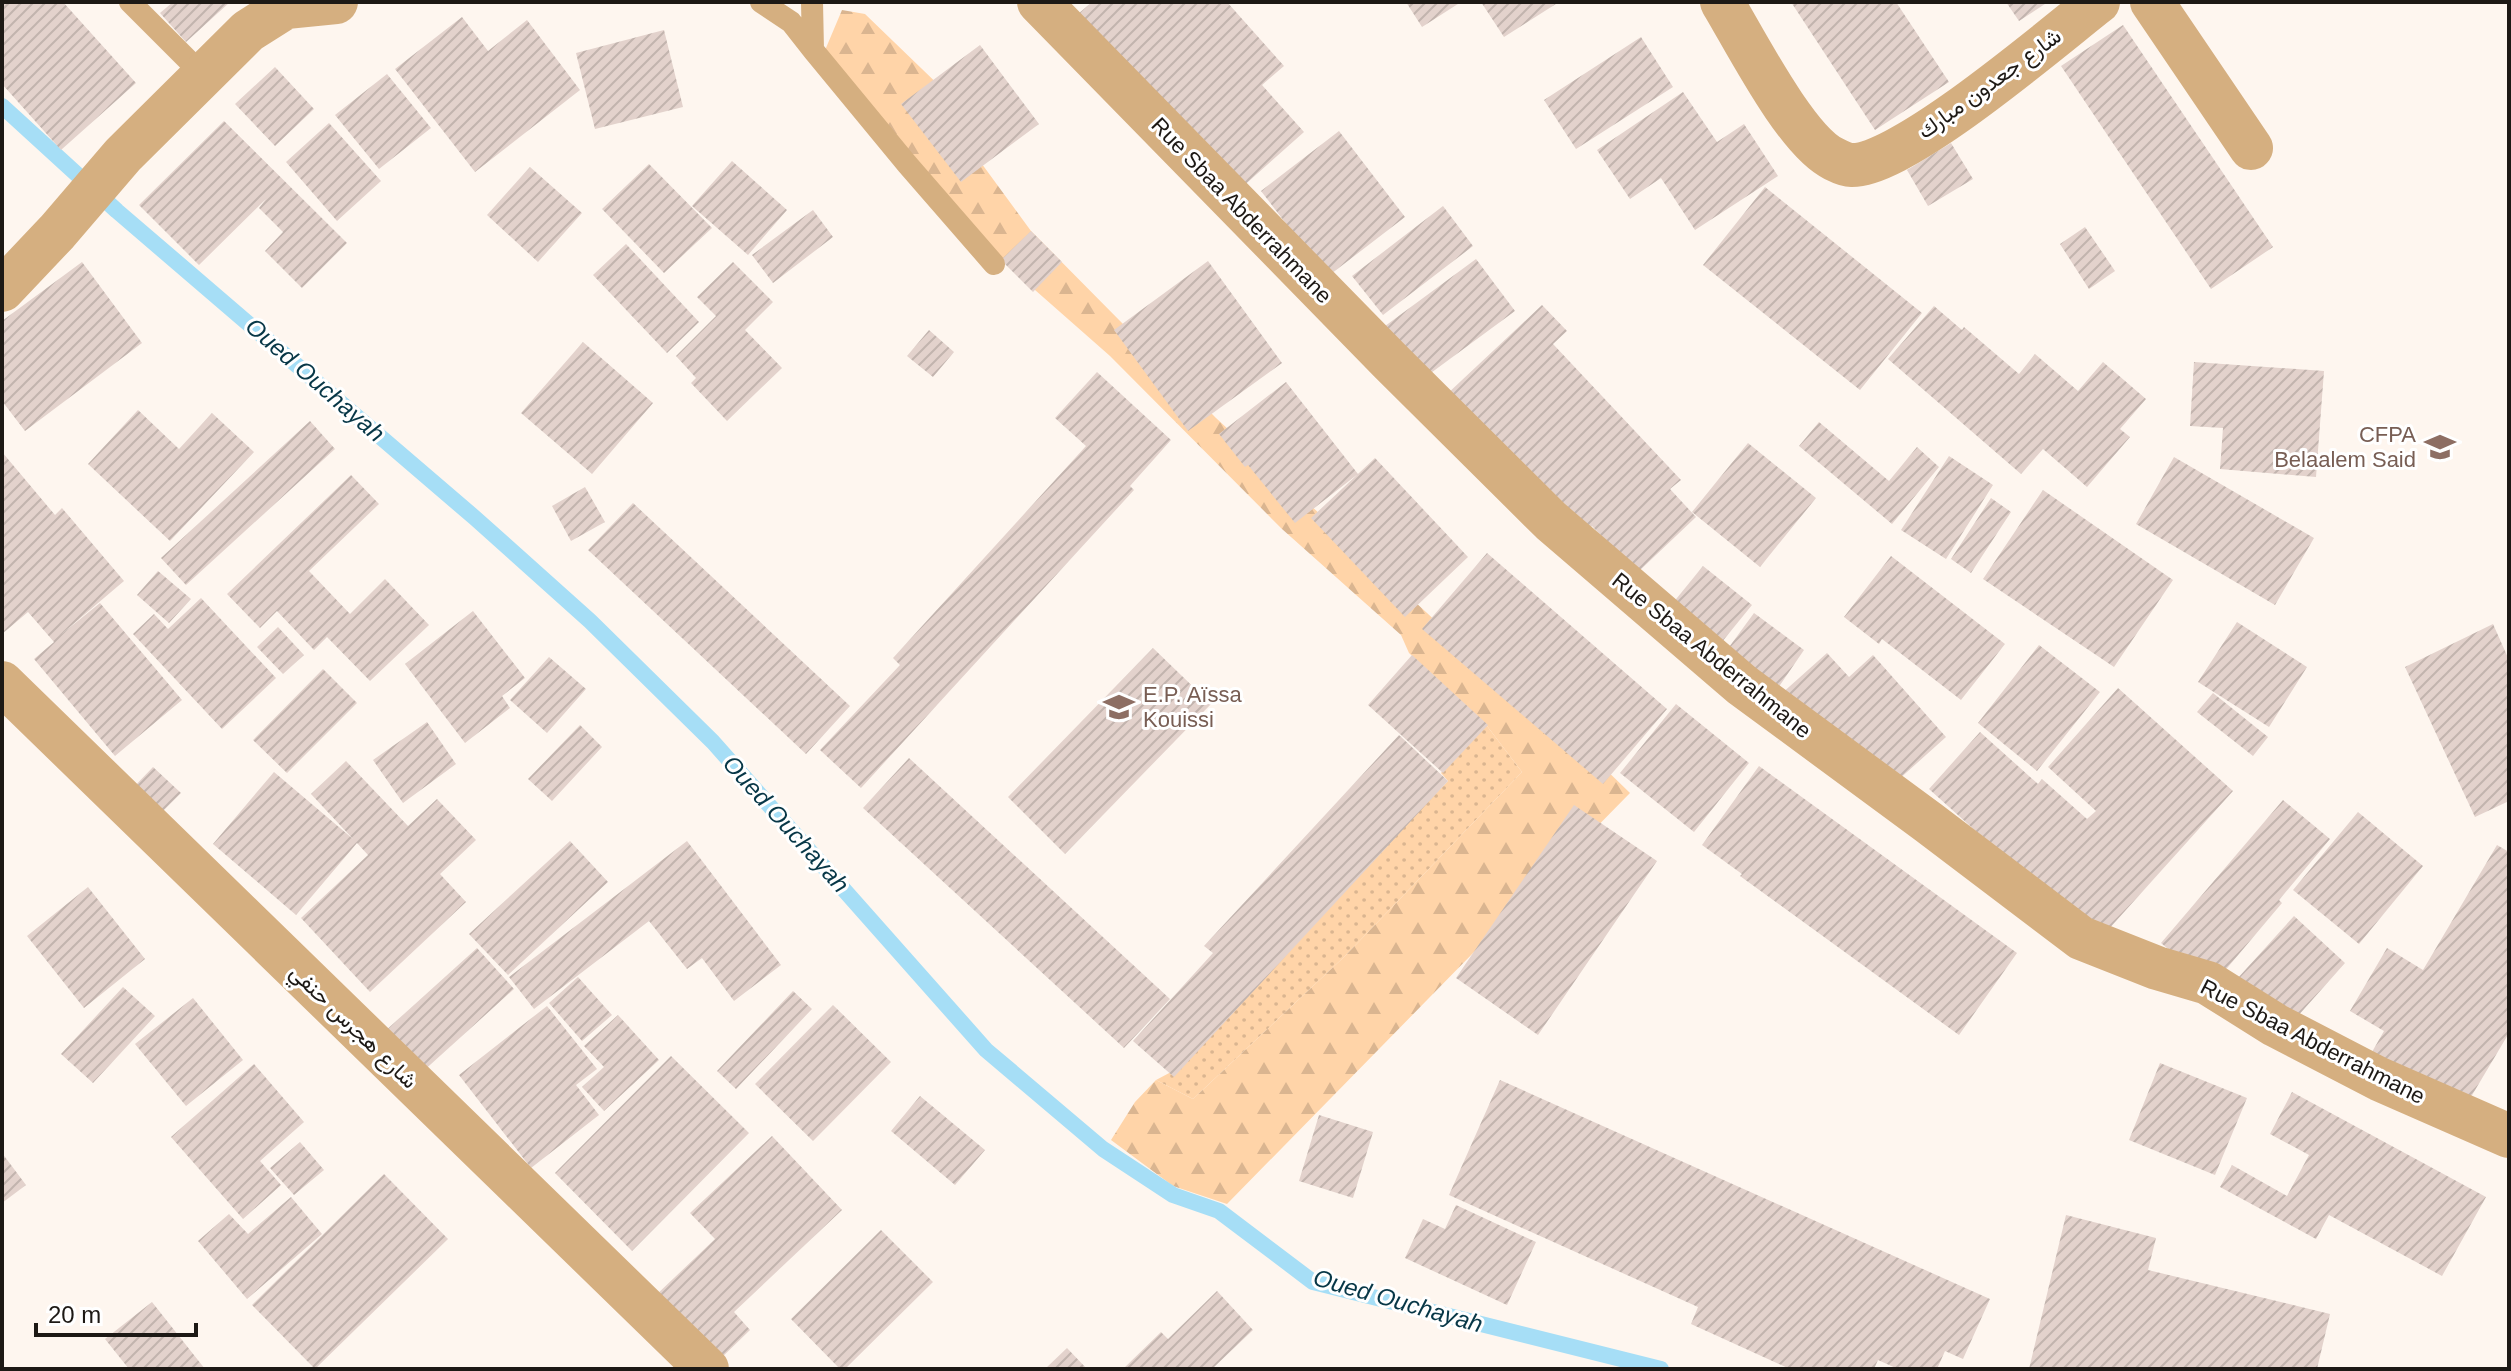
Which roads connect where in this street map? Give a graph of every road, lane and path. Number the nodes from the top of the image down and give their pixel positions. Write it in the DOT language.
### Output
graph roads {
  1 [pos="130,2"];
  2 [pos="336,2"];
  3 [pos="761,2"];
  4 [pos="812,2"];
  5 [pos="1039,2"];
  6 [pos="1722,2"];
  7 [pos="2098,2"];
  8 [pos="2152,2"];
  9 [pos="286,4"];
  10 [pos="813,50"];
  11 [pos="203,75"];
  12 [pos="2251,148"];
  13 [pos="994,264"];
  14 [pos="2,290"];
  15 [pos="2,683"];
  16 [pos="2509,1136"];
  17 [pos="707,1369"];
  1 -- 11 [label="lane"];
  2 -- 9 [label="street"];
  3 -- 10 [label="lane"];
  4 -- 10 [label="lane"];
  5 -- 16 [label="street, Rue Sbaa Abderrahmane"];
  6 -- 7 [label="street, شارع جعدون مبارك"];
  8 -- 12 [label="street"];
  9 -- 11 [label="street"];
  10 -- 13 [label="lane"];
  11 -- 14 [label="street"];
  15 -- 17 [label="street, شارع هجرس حنفي"];
}
